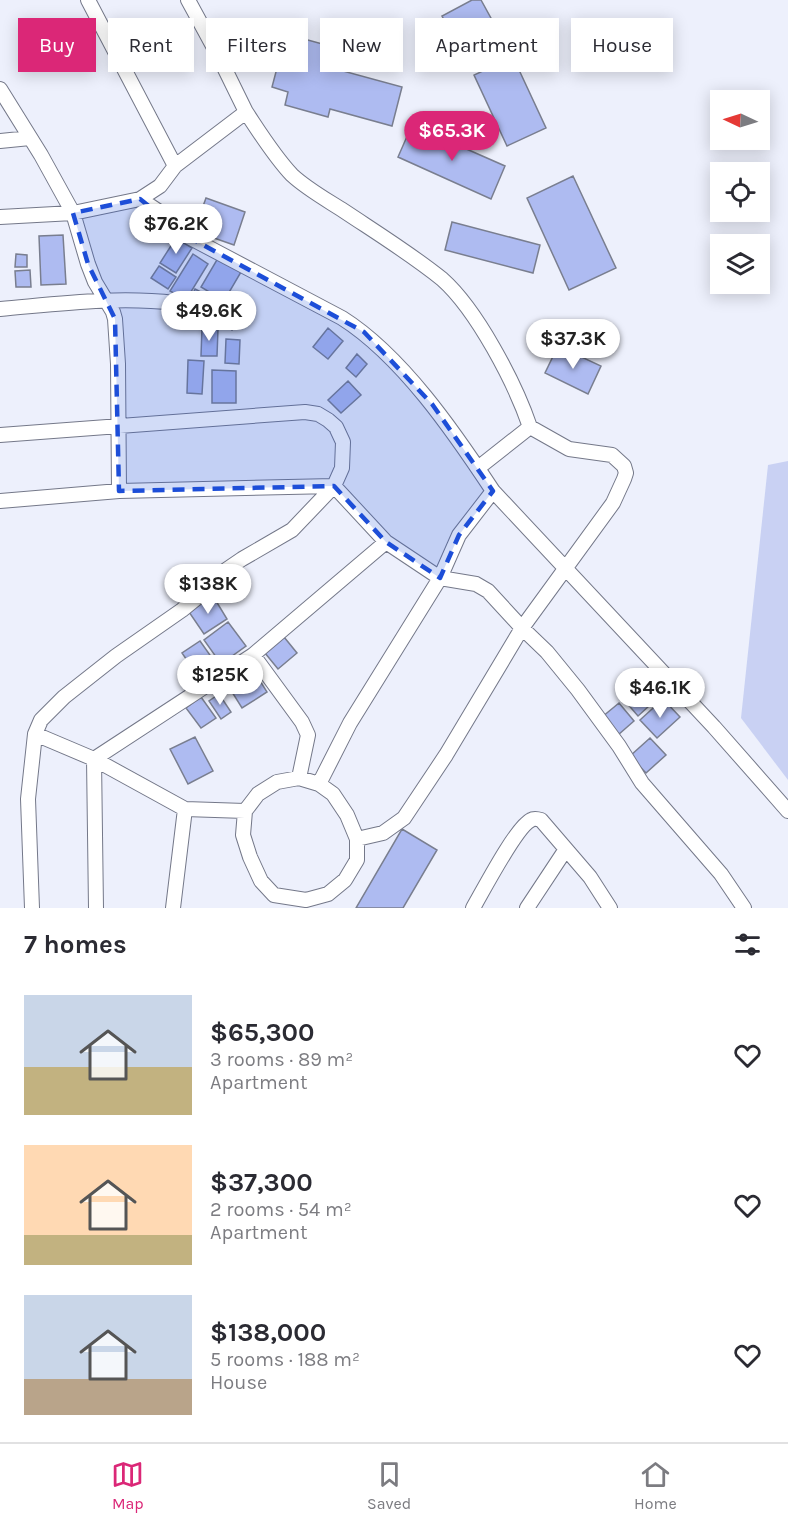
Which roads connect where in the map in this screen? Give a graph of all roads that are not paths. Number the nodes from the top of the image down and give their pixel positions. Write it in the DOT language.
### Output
graph roads {
  1 [pos="88,0"];
  2 [pos="188,0"];
  3 [pos="0,89"];
  4 [pos="246,112"];
  5 [pos="30,138"];
  6 [pos="0,141"];
  7 [pos="175,166"];
  8 [pos="140,200"];
  9 [pos="74,213"];
  10 [pos="0,217"];
  11 [pos="108,300"];
  12 [pos="175,303"];
  13 [pos="0,309"];
  14 [pos="118,425"];
  15 [pos="531,427"];
  16 [pos="0,435"];
  17 [pos="478,468"];
  18 [pos="334,486"];
  19 [pos="493,490"];
  20 [pos="119,491"];
  21 [pos="0,501"];
  22 [pos="386,542"];
  23 [pos="566,570"];
  24 [pos="440,578"];
  25 [pos="522,628"];
  26 [pos="253,655"];
  27 [pos="35,734"];
  28 [pos="94,759"];
  29 [pos="299,778"];
  30 [pos="319,784"];
  31 [pos="185,809"];
  32 [pos="245,811"];
  33 [pos="788,811"];
  34 [pos="357,839"];
  35 [pos="566,849"];
  36 [pos="271,902"];
  37 [pos="308,904"];
  38 [pos="32,908"];
  39 [pos="96,908"];
  40 [pos="173,908"];
  41 [pos="474,908"];
  42 [pos="527,908"];
  43 [pos="610,908"];
  44 [pos="744,908"];
  1 -- 7 [label="street"];
  2 -- 4 [label="street"];
  3 -- 5 [label="street"];
  4 -- 7 [label="street"];
  4 -- 15 [label="street"];
  5 -- 6 [label="street"];
  5 -- 9 [label="street"];
  7 -- 8 [label="street"];
  8 -- 9 [label="street"];
  8 -- 17 [label="street"];
  9 -- 10 [label="street"];
  9 -- 11 [label="street"];
  11 -- 12 [label="street"];
  11 -- 13 [label="street"];
  11 -- 14 [label="street"];
  14 -- 16 [label="street"];
  14 -- 18 [label="street"];
  14 -- 20 [label="street"];
  15 -- 17 [label="street"];
  15 -- 23 [label="street"];
  17 -- 19 [label="street"];
  18 -- 20 [label="street"];
  18 -- 22 [label="street"];
  18 -- 27 [label="street"];
  19 -- 23 [label="street"];
  19 -- 24 [label="street"];
  20 -- 21 [label="street"];
  22 -- 24 [label="street"];
  22 -- 26 [label="street"];
  23 -- 25 [label="street"];
  23 -- 33 [label="street"];
  24 -- 25 [label="street"];
  24 -- 30 [label="street"];
  25 -- 34 [label="street"];
  25 -- 44 [label="street"];
  26 -- 28 [label="street"];
  26 -- 29 [label="street"];
  27 -- 28 [label="street"];
  27 -- 38 [label="street"];
  28 -- 31 [label="street"];
  28 -- 39 [label="street"];
  29 -- 30 [label="street"];
  29 -- 32 [label="street"];
  30 -- 34 [label="street"];
  31 -- 32 [label="street"];
  31 -- 40 [label="street"];
  32 -- 36 [label="street"];
  34 -- 37 [label="street"];
  35 -- 41 [label="street"];
  35 -- 42 [label="street"];
  35 -- 43 [label="street"];
  36 -- 37 [label="street"];
}
